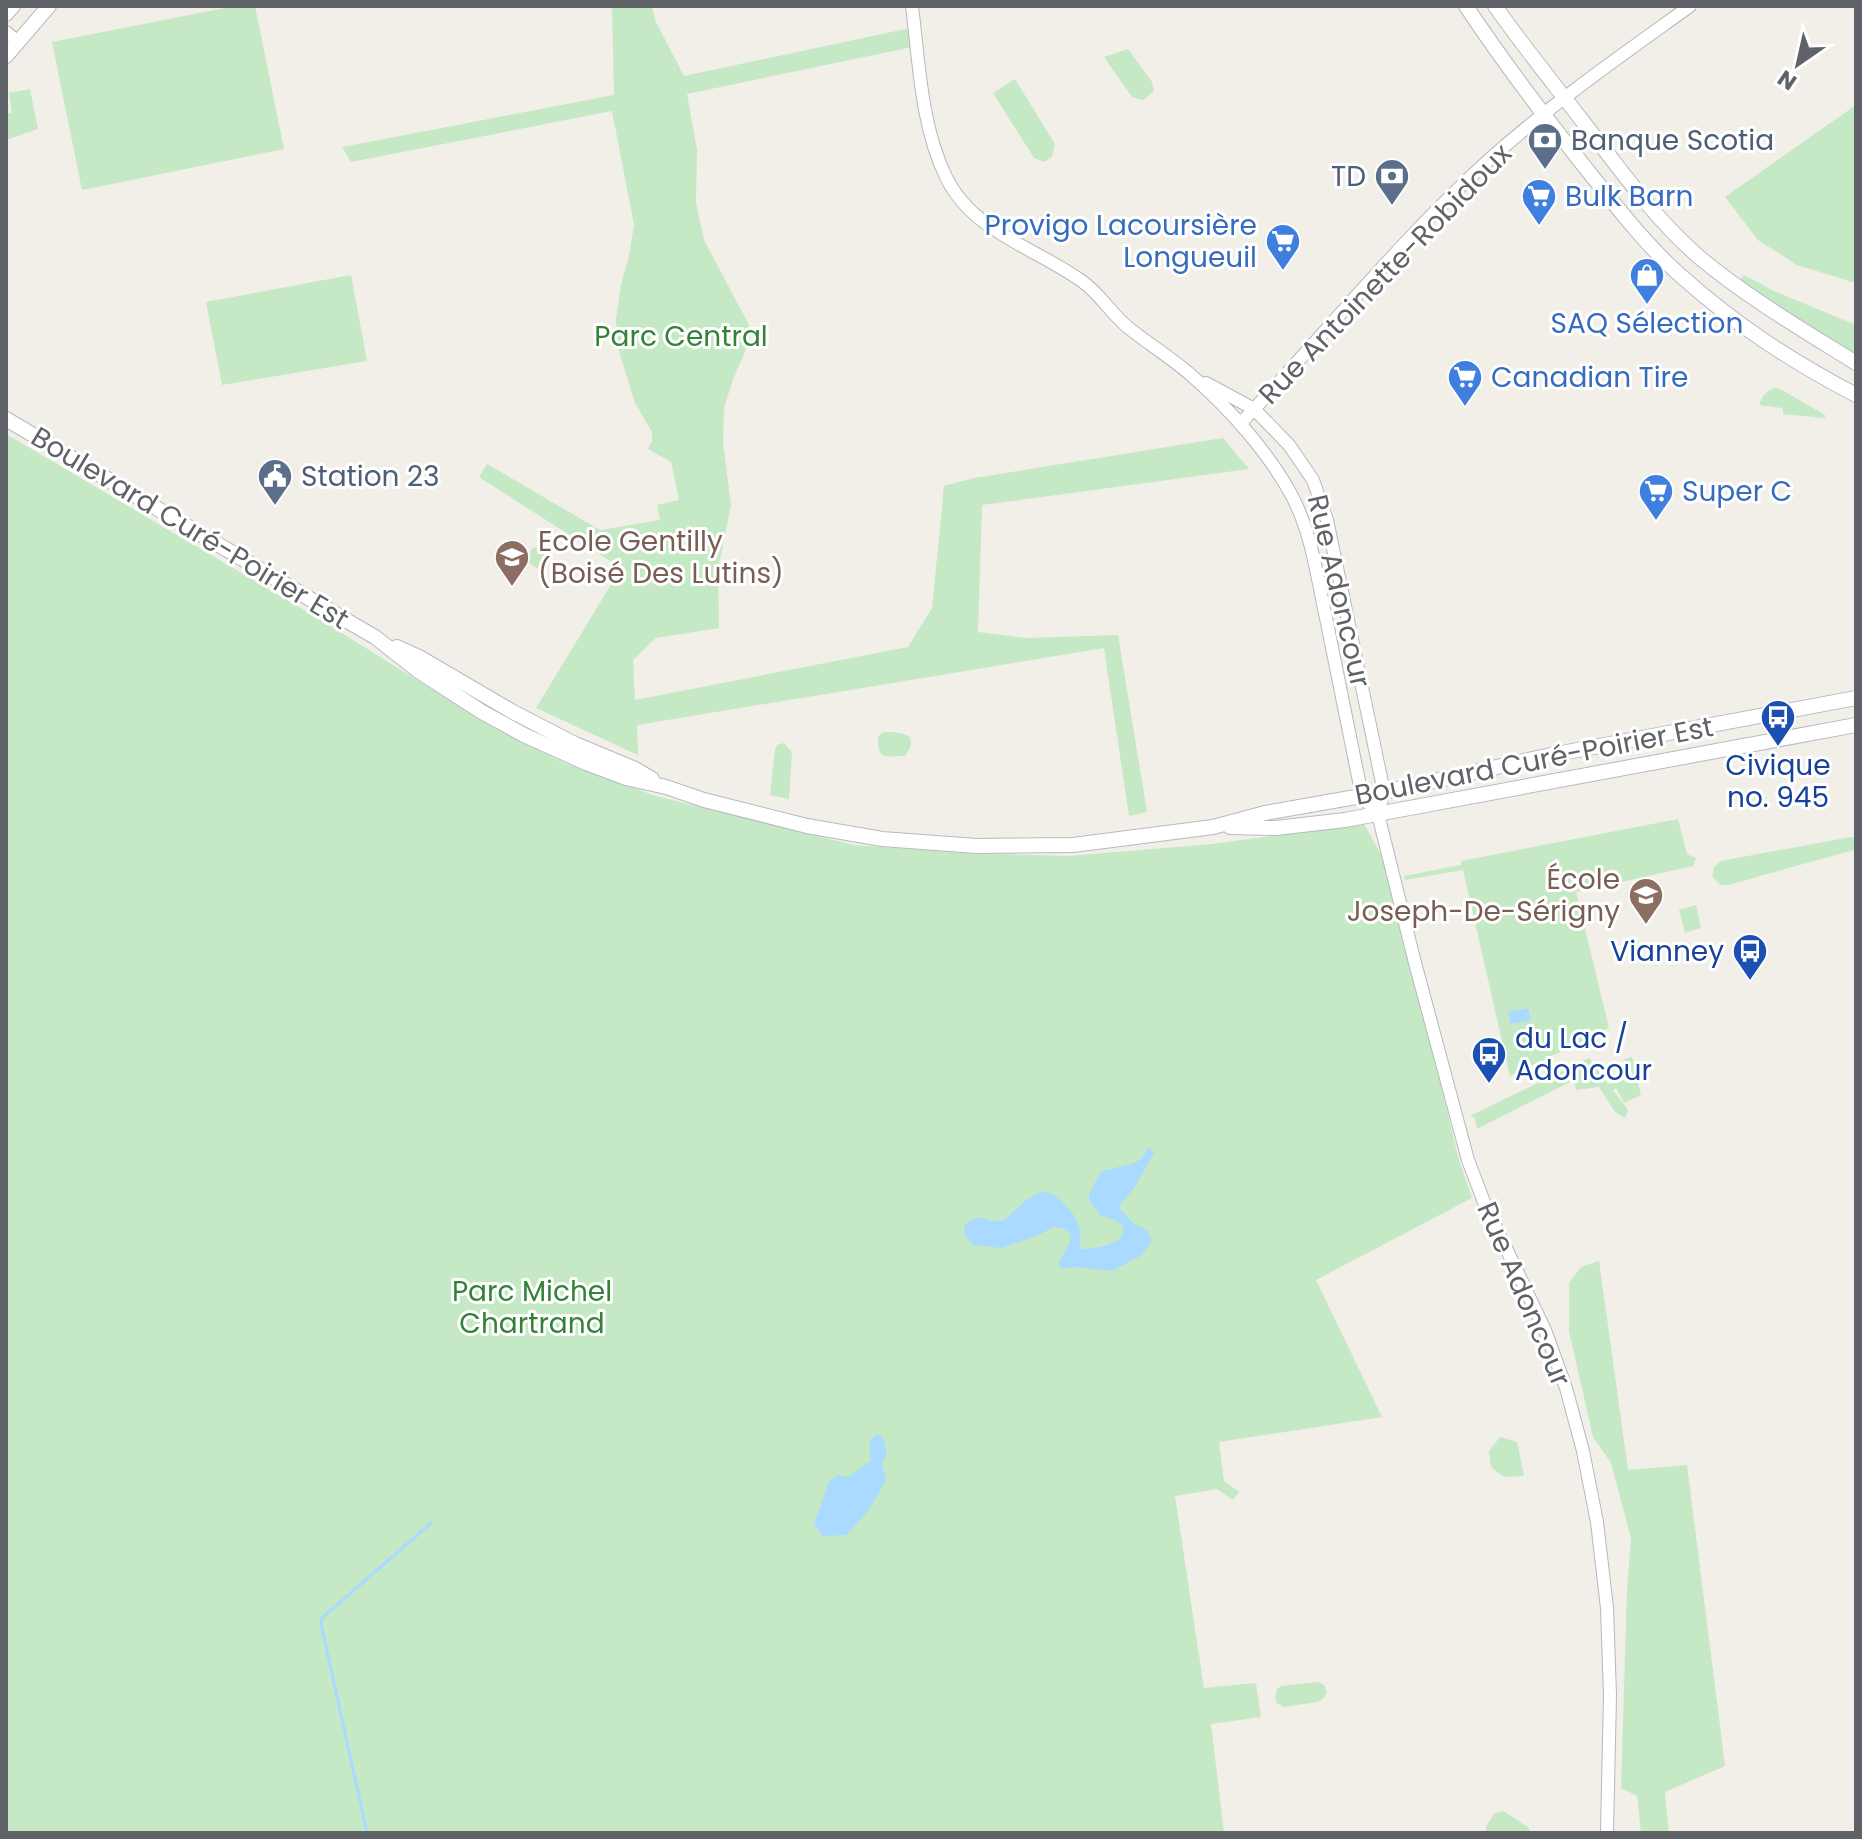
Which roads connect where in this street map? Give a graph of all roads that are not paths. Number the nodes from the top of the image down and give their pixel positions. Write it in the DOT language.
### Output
graph roads {
  1 [pos="13,6"];
  2 [pos="49,6"];
  3 [pos="912,6"];
  4 [pos="1466,6"];
  5 [pos="1495,6"];
  6 [pos="1690,6"];
  7 [pos="6,14"];
  8 [pos="12,37"];
  9 [pos="6,56"];
  10 [pos="1564,97"];
  11 [pos="1542,115"];
  12 [pos="1856,363"];
  13 [pos="1192,376"];
  14 [pos="1856,395"];
  15 [pos="1254,409"];
  16 [pos="6,419"];
  17 [pos="1240,424"];
  18 [pos="1856,698"];
  19 [pos="1856,725"];
  20 [pos="1384,792"];
  21 [pos="1362,796"];
  22 [pos="1378,814"];
  23 [pos="1213,827"];
  24 [pos="1607,1833"];
  1 -- 7 [label="main road"];
  2 -- 8 [label="main road"];
  3 -- 13 [label="street, Rue Adoncour"];
  4 -- 11 [label="main road"];
  5 -- 10 [label="main road"];
  6 -- 10 [label="street, Rue Antoinette-Robidoux"];
  8 -- 9 [label="main road"];
  10 -- 11 [label="street, Rue Antoinette-Robidoux"];
  10 -- 12 [label="main road"];
  11 -- 14 [label="main road"];
  11 -- 15 [label="street, Rue Antoinette-Robidoux"];
  13 -- 15 [label="street, Rue Adoncour"];
  13 -- 17 [label="street, Rue Adoncour"];
  15 -- 17 [label="street, Rue Antoinette-Robidoux"];
  15 -- 20 [label="street, Rue Adoncour"];
  16 -- 23 [label="main road, Boulevard Curé-Poirier Est"];
  17 -- 21 [label="street, Rue Adoncour"];
  18 -- 20 [label="main road, Boulevard Curé-Poirier Est"];
  19 -- 22 [label="main road, Boulevard Curé-Poirier Est"];
  20 -- 21 [label="main road, Boulevard Curé-Poirier Est"];
  20 -- 22 [label="street, Rue Adoncour"];
  21 -- 22 [label="street, Rue Adoncour"];
  21 -- 23 [label="main road, Boulevard Curé-Poirier Est"];
  22 -- 23 [label="main road, Boulevard Curé-Poirier Est"];
  22 -- 24 [label="street, Rue Adoncour"];
}
